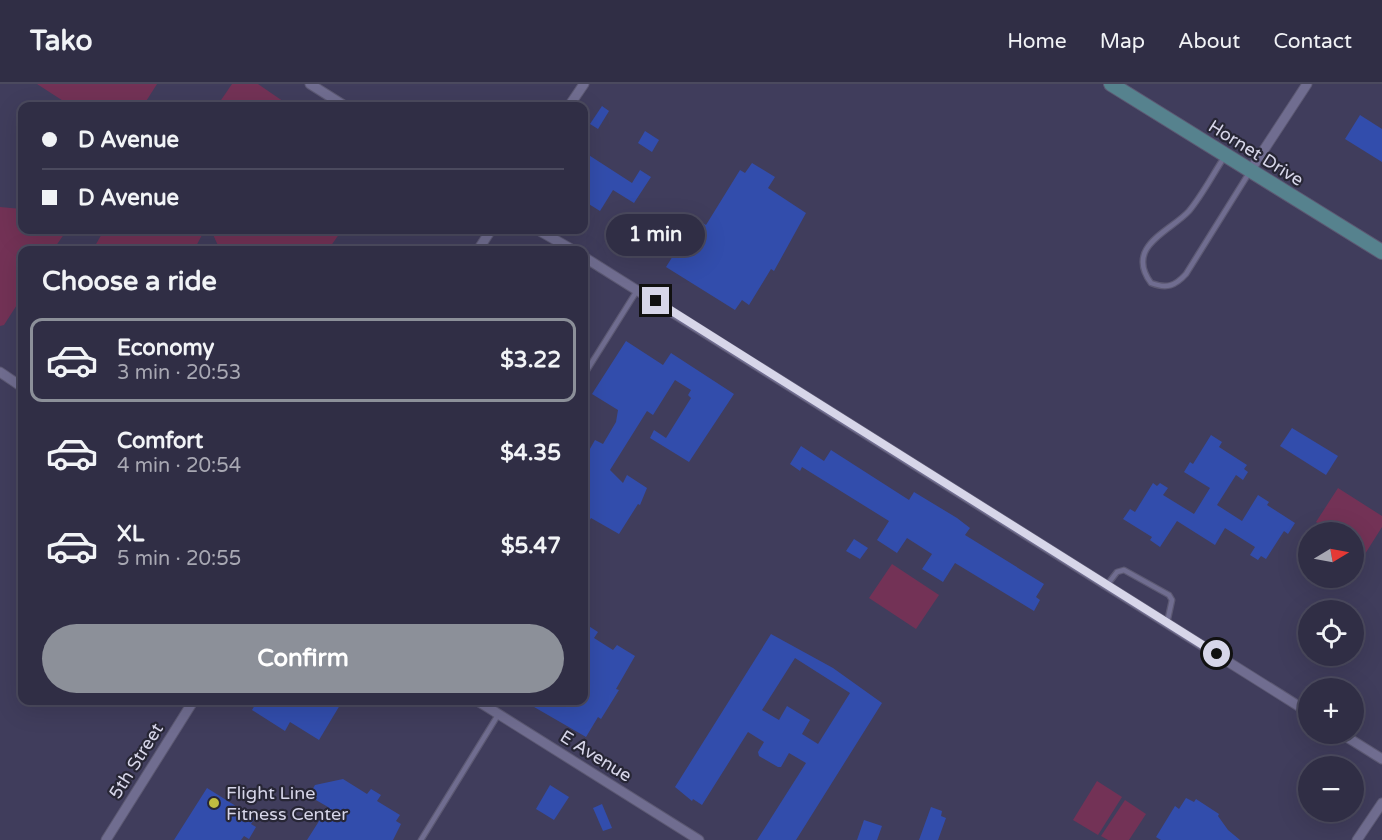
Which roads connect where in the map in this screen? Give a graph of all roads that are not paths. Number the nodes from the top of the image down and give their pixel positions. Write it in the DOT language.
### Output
graph roads {
  1 [pos="310,84"];
  2 [pos="584,84"];
  3 [pos="1111,84"];
  4 [pos="1307,84"];
  5 [pos="339,102"];
  6 [pos="572,102"];
  7 [pos="1226,155"];
  8 [pos="1250,171"];
  9 [pos="545,234"];
  10 [pos="566,246"];
  11 [pos="1382,252"];
  12 [pos="588,259"];
  13 [pos="638,289"];
  14 [pos="588,369"];
  15 [pos="0,372"];
  16 [pos="18,384"];
  17 [pos="1107,585"];
  18 [pos="1167,623"];
  19 [pos="191,705"];
  20 [pos="484,705"];
  21 [pos="1298,706"];
  22 [pos="498,714"];
  23 [pos="1358,744"];
  24 [pos="1382,759"];
  25 [pos="1382,802"];
  26 [pos="105,840"];
  27 [pos="421,840"];
  28 [pos="699,840"];
  29 [pos="1357,840"];
  1 -- 5 [label="street"];
  2 -- 6 [label="street"];
  3 -- 7 [label="main road, Hornet Drive"];
  4 -- 8 [label="street"];
  7 -- 8 [label="main road, Hornet Drive"];
  7 -- 8 [label="lane"];
  8 -- 11 [label="main road, Hornet Drive"];
  9 -- 10 [label="street"];
  12 -- 13 [label="street"];
  13 -- 14 [label="lane"];
  13 -- 17 [label="street"];
  15 -- 16 [label="street"];
  17 -- 18 [label="street"];
  17 -- 18 [label="lane"];
  18 -- 21 [label="street"];
  19 -- 26 [label="street, 5th Street"];
  20 -- 22 [label="street, E Avenue"];
  22 -- 27 [label="lane"];
  22 -- 28 [label="street, E Avenue"];
  23 -- 24 [label="street"];
  25 -- 29 [label="street"];
}
